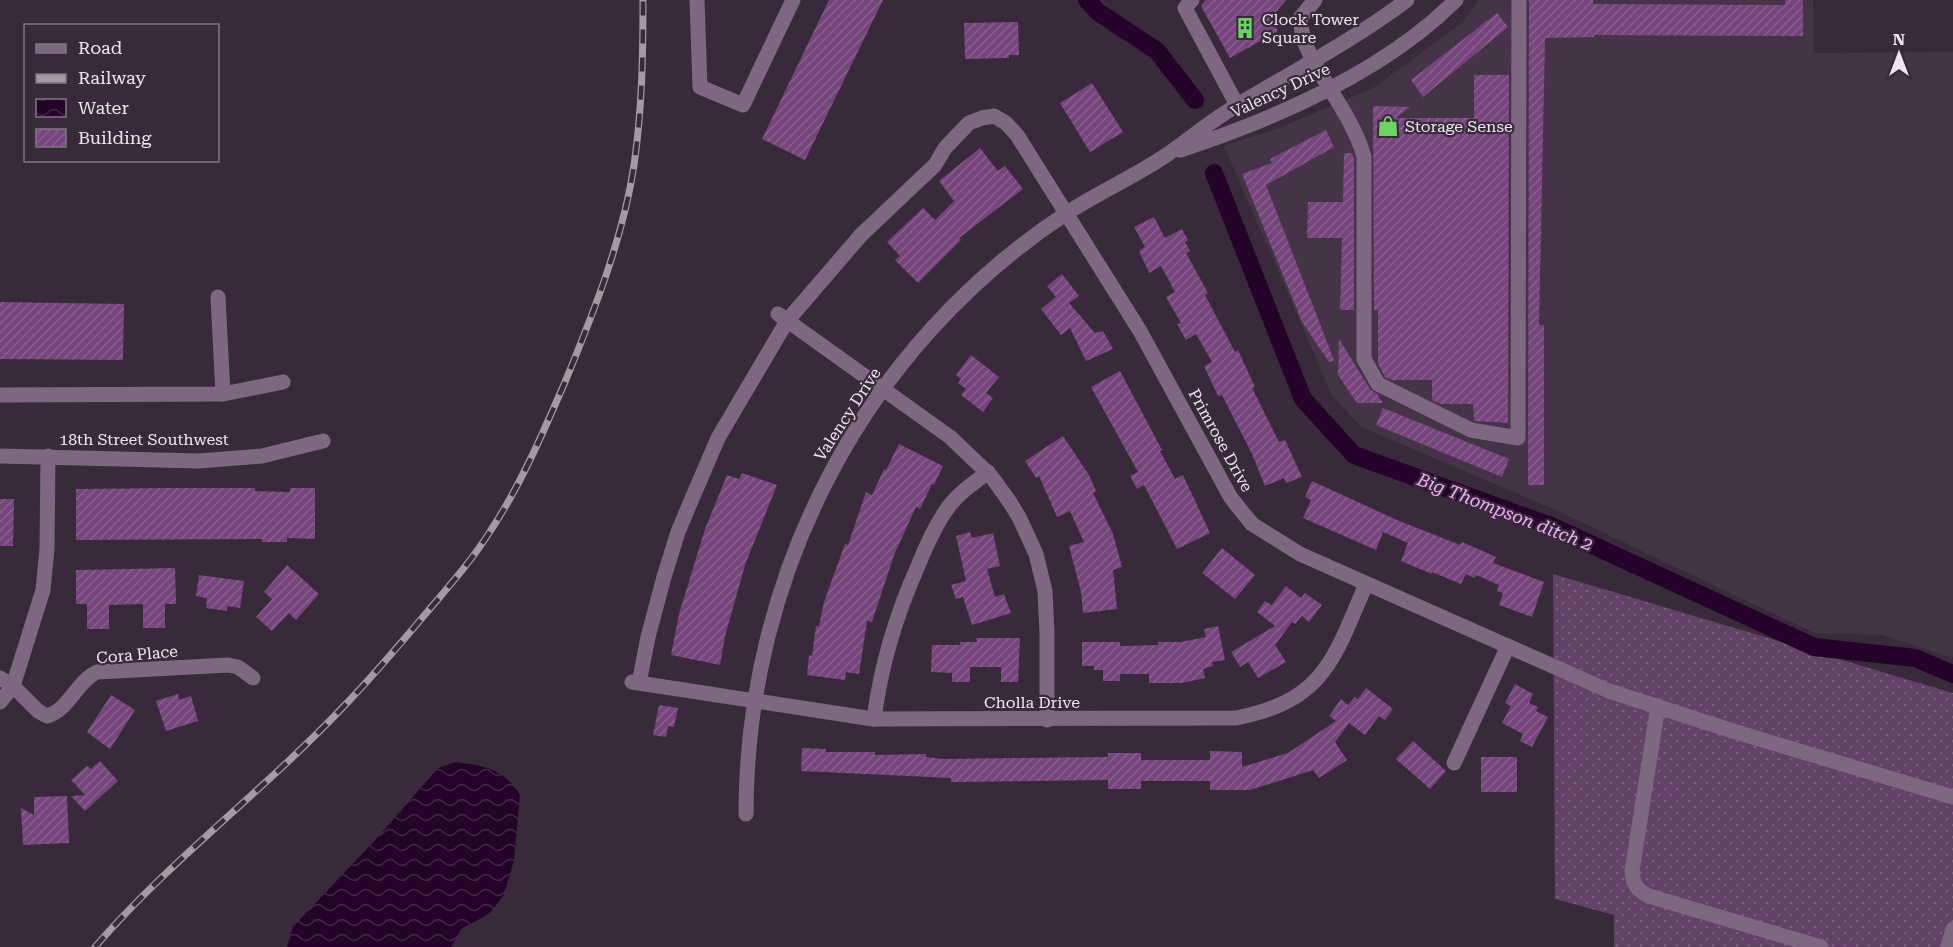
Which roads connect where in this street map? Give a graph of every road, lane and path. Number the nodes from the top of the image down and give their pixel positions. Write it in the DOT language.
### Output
graph roads {
  1 [pos="697,0"];
  2 [pos="793,0"];
  3 [pos="1192,0"];
  4 [pos="1315,0"];
  5 [pos="1407,0"];
  6 [pos="1456,0"];
  7 [pos="1519,0"];
  8 [pos="1314,60"];
  9 [pos="1329,89"];
  10 [pos="1237,105"];
  11 [pos="1168,154"];
  12 [pos="1067,213"];
  13 [pos="218,297"];
  14 [pos="782,317"];
  15 [pos="283,382"];
  16 [pos="882,390"];
  17 [pos="223,394"];
  18 [pos="0,395"];
  19 [pos="323,441"];
  20 [pos="0,456"];
  21 [pos="48,456"];
  22 [pos="988,472"];
  23 [pos="1366,584"];
  24 [pos="1508,646"];
  25 [pos="253,678"];
  26 [pos="7,682"];
  27 [pos="0,702"];
  28 [pos="754,702"];
  29 [pos="1658,706"];
  30 [pos="874,719"];
  31 [pos="1047,720"];
  32 [pos="1454,763"];
  33 [pos="1953,797"];
  34 [pos="747,814"];
  35 [pos="1953,928"];
  36 [pos="1821,947"];
  37 [pos="1948,947"];
  1 -- 2 [label="street"];
  3 -- 10 [label="street"];
  4 -- 8 [label="street"];
  5 -- 8 [label="street, Valency Drive"];
  6 -- 9 [label="street, Valency Drive"];
  7 -- 9 [label="street"];
  8 -- 9 [label="street"];
  8 -- 10 [label="street, Valency Drive"];
  9 -- 11 [label="street, Valency Drive"];
  10 -- 11 [label="street, Valency Drive"];
  11 -- 12 [label="street, Valency Drive"];
  12 -- 14 [label="street, Primrose Drive"];
  12 -- 16 [label="street, Valency Drive"];
  12 -- 23 [label="street, Primrose Drive"];
  13 -- 17 [label="street"];
  14 -- 16 [label="street"];
  14 -- 28 [label="street, Cholla Drive"];
  15 -- 17 [label="street"];
  16 -- 22 [label="street"];
  16 -- 28 [label="street, Valency Drive"];
  17 -- 18 [label="street"];
  19 -- 21 [label="street, 18th Street Southwest"];
  20 -- 21 [label="street, 18th Street Southwest"];
  21 -- 26 [label="street"];
  22 -- 30 [label="street"];
  22 -- 31 [label="street"];
  23 -- 24 [label="street, Primrose Drive"];
  23 -- 31 [label="street, Cholla Drive"];
  24 -- 29 [label="street, Primrose Drive"];
  24 -- 32 [label="street"];
  25 -- 26 [label="street, Cora Place"];
  26 -- 27 [label="street"];
  28 -- 30 [label="street, Cholla Drive"];
  28 -- 34 [label="street, Valency Drive"];
  29 -- 33 [label="street, Primrose Drive"];
  29 -- 36 [label="street"];
  30 -- 31 [label="street, Cholla Drive"];
  35 -- 37 [label="street"];
}
